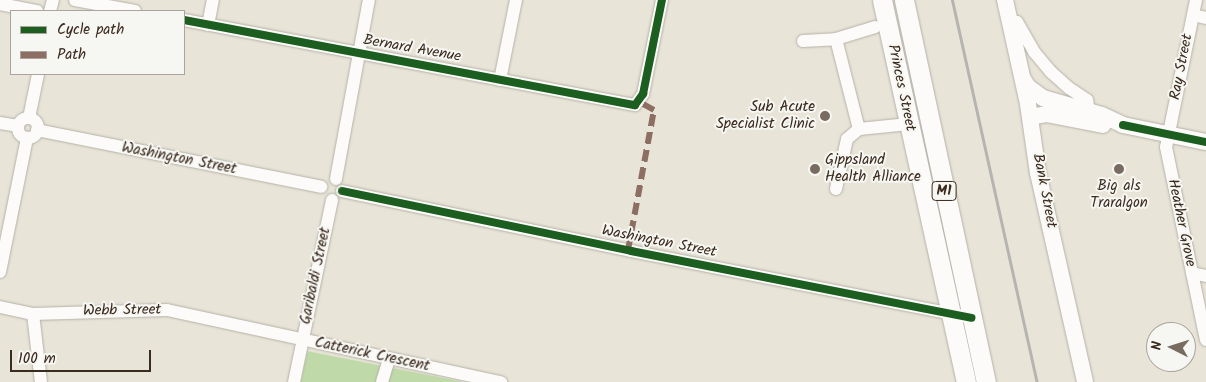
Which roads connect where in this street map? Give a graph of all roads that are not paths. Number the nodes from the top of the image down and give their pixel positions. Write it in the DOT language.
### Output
graph roads {
  1 [pos="75,0"];
  2 [pos="213,0"];
  3 [pos="369,0"];
  4 [pos="516,0"];
  5 [pos="662,0"];
  6 [pos="882,0"];
  7 [pos="904,0"];
  8 [pos="995,0"];
  9 [pos="1005,0"];
  10 [pos="1196,0"];
  11 [pos="0,4"];
  12 [pos="32,10"];
  13 [pos="130,10"];
  14 [pos="1193,15"];
  15 [pos="1206,18"];
  16 [pos="185,20"];
  17 [pos="1010,21"];
  18 [pos="208,25"];
  19 [pos="874,27"];
  20 [pos="836,39"];
  21 [pos="803,41"];
  22 [pos="359,54"];
  23 [pos="38,75"];
  24 [pos="500,80"];
  25 [pos="1031,107"];
  26 [pos="1089,111"];
  27 [pos="29,118"];
  28 [pos="0,123"];
  29 [pos="909,124"];
  30 [pos="1123,125"];
  31 [pos="18,126"];
  32 [pos="859,128"];
  33 [pos="32,134"];
  34 [pos="1169,134"];
  35 [pos="1206,142"];
  36 [pos="336,179"];
  37 [pos="321,187"];
  38 [pos="836,189"];
  39 [pos="342,191"];
  40 [pos="332,200"];
  41 [pos="0,272"];
  42 [pos="1192,273"];
  43 [pos="1206,276"];
  44 [pos="0,307"];
  45 [pos="33,314"];
  46 [pos="951,314"];
  47 [pos="971,318"];
  48 [pos="1206,340"];
  49 [pos="302,341"];
  50 [pos="389,359"];
  51 [pos="41,382"];
  52 [pos="294,382"];
  53 [pos="382,382"];
  54 [pos="501,382"];
  55 [pos="966,382"];
  56 [pos="986,382"];
  57 [pos="1085,382"];
  1 -- 13 [label="street"];
  2 -- 18 [label="street"];
  3 -- 22 [label="street"];
  4 -- 24 [label="street"];
  5 -- 24 [label="street, Bernard Avenue"];
  6 -- 29 [label="highway, Princes Street / M1"];
  7 -- 47 [label="highway, Princes Street / M1"];
  8 -- 25 [label="main road, Bank Street"];
  9 -- 17 [label="main road"];
  10 -- 14 [label="street, Ray Street"];
  11 -- 12 [label="street"];
  14 -- 15 [label="street"];
  14 -- 34 [label="street, Ray Street"];
  16 -- 18 [label="street, Bernard Avenue"];
  17 -- 25 [label="main road"];
  17 -- 26 [label="street"];
  18 -- 22 [label="street, Bernard Avenue"];
  19 -- 20 [label="street"];
  20 -- 21 [label="street"];
  20 -- 32 [label="street"];
  22 -- 24 [label="street, Bernard Avenue"];
  22 -- 36 [label="street"];
  23 -- 27 [label="street"];
  25 -- 26 [label="main road"];
  25 -- 30 [label="main road"];
  25 -- 57 [label="main road, Bank Street"];
  26 -- 30 [label="main road"];
  27 -- 31 [label="street"];
  27 -- 33 [label="street"];
  28 -- 31 [label="street"];
  29 -- 32 [label="street"];
  29 -- 46 [label="highway, Princes Street / M1"];
  30 -- 34 [label="main road"];
  31 -- 33 [label="street"];
  32 -- 38 [label="street"];
  33 -- 37 [label="street, Washington Street"];
  33 -- 41 [label="street"];
  34 -- 35 [label="main road"];
  34 -- 42 [label="street, Heather Grove"];
  36 -- 37 [label="street"];
  36 -- 39 [label="street"];
  37 -- 40 [label="street"];
  39 -- 40 [label="street"];
  39 -- 46 [label="street, Washington Street"];
  40 -- 49 [label="street, Garibaldi Street"];
  42 -- 43 [label="street"];
  42 -- 48 [label="street, Heather Grove"];
  44 -- 45 [label="street, Webb Street"];
  45 -- 49 [label="street, Webb Street"];
  45 -- 51 [label="street"];
  46 -- 47 [label="street, Washington Street"];
  46 -- 55 [label="highway, Princes Street / M1"];
  47 -- 56 [label="highway, Princes Street / M1"];
  49 -- 50 [label="street, Catterick Crescent"];
  49 -- 52 [label="street, Garibaldi Street"];
  50 -- 53 [label="street"];
  50 -- 54 [label="street, Catterick Crescent"];
}
